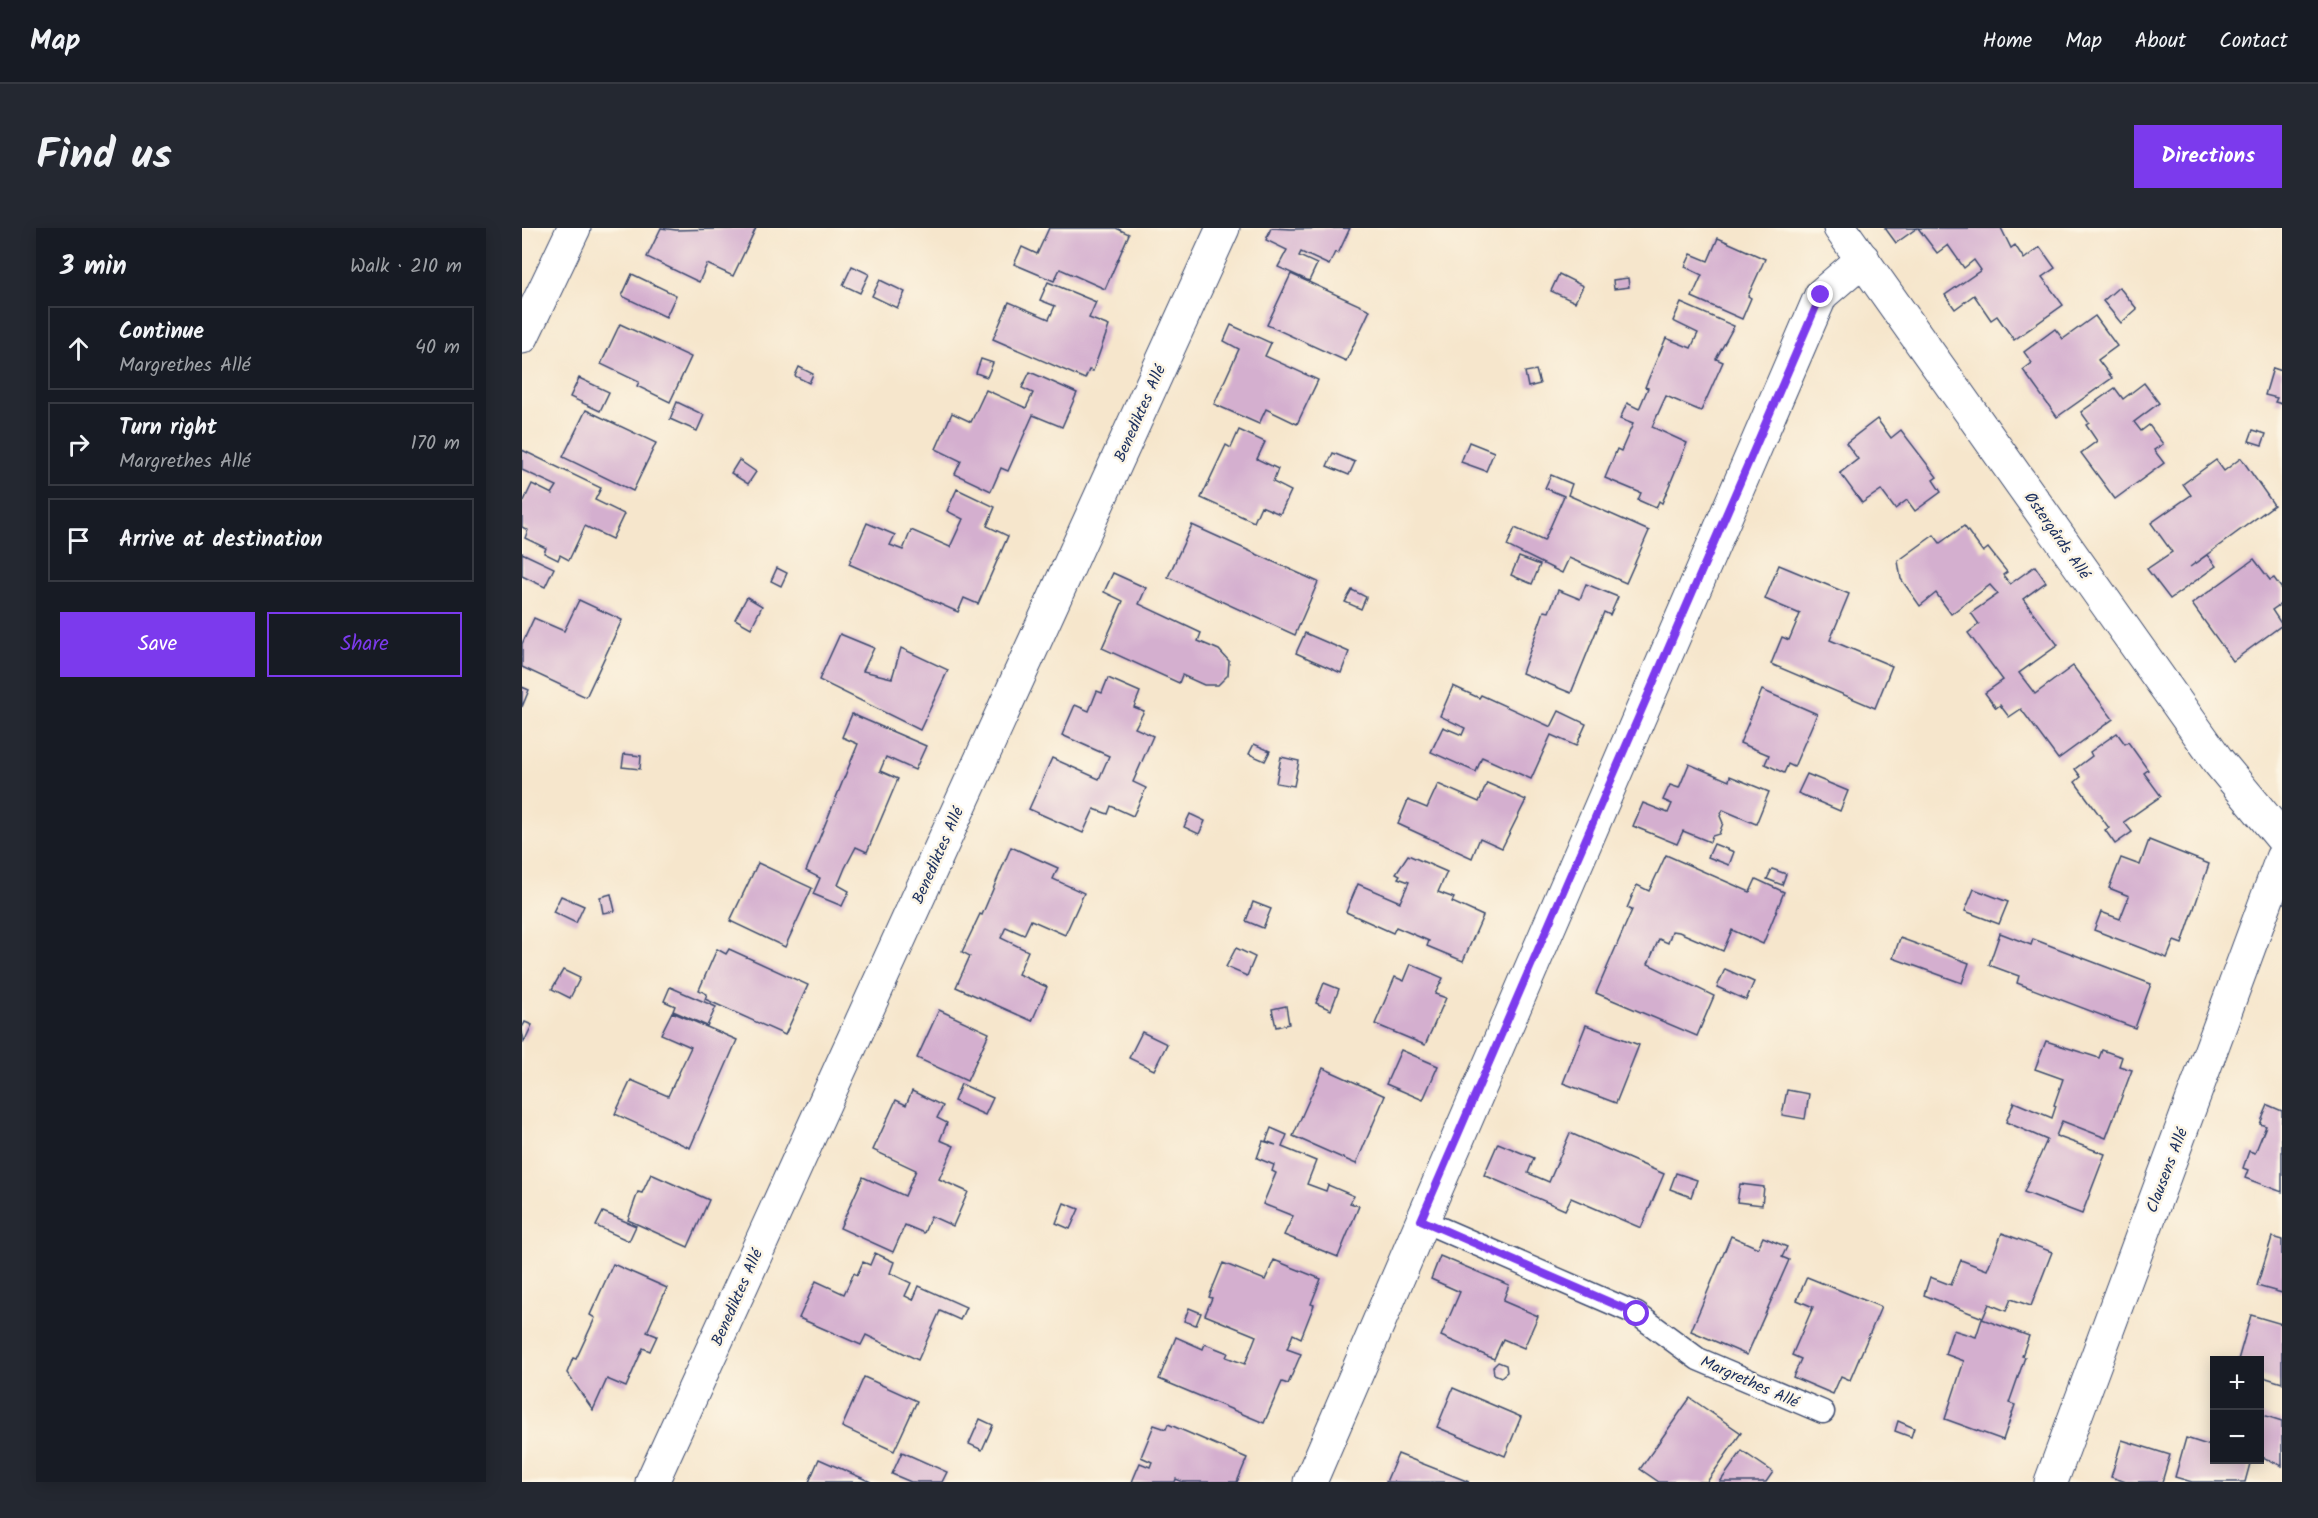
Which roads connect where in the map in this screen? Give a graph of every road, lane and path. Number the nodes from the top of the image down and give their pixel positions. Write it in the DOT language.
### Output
graph roads {
  1 [pos="574,228"];
  2 [pos="1223,228"];
  3 [pos="1840,228"];
  4 [pos="1863,259"];
  5 [pos="522,337"];
  6 [pos="2282,838"];
  7 [pos="2282,858"];
  8 [pos="1421,1220"];
  9 [pos="1823,1412"];
  10 [pos="652,1482"];
  11 [pos="1310,1482"];
  12 [pos="2051,1482"];
  1 -- 5 [label="street"];
  2 -- 10 [label="street, Benediktes Allé"];
  3 -- 4 [label="street, Østergårds Allé"];
  4 -- 6 [label="street, Østergårds Allé"];
  4 -- 8 [label="street"];
  7 -- 12 [label="street, Clausens Allé"];
  8 -- 9 [label="lane, Margrethes Allé"];
  8 -- 11 [label="street"];
}
